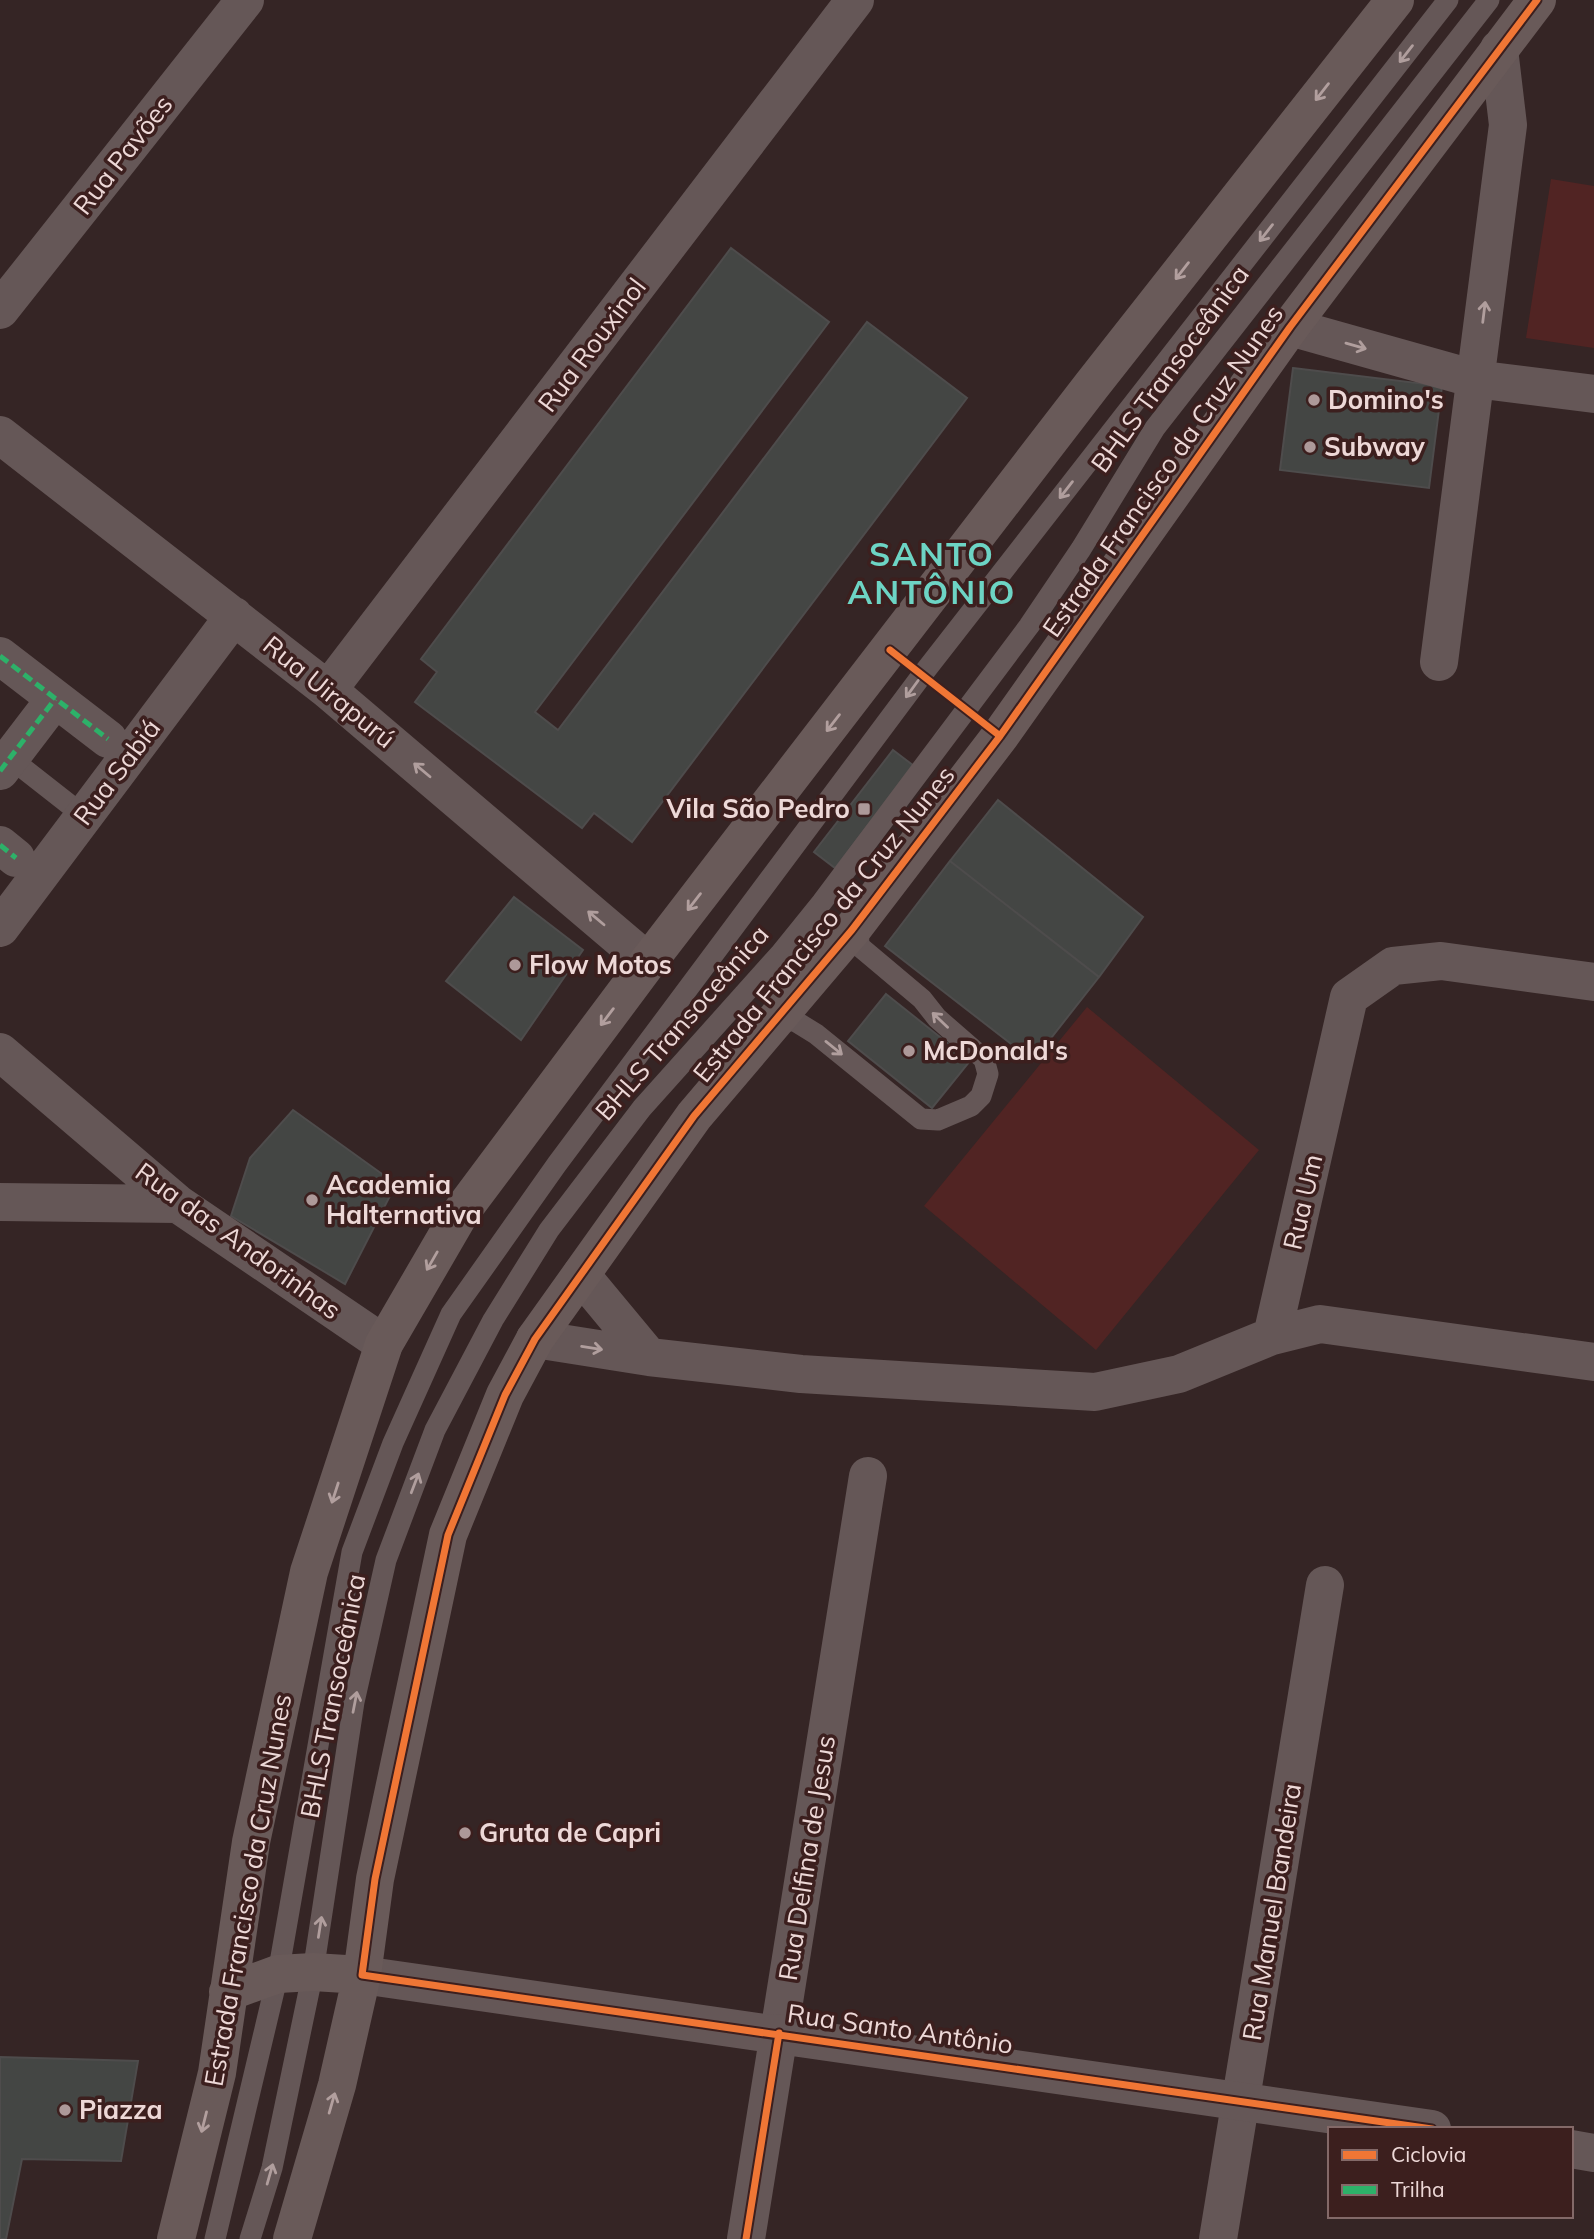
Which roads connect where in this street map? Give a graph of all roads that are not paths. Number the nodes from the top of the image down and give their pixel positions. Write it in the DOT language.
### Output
graph roads {
  1 [pos="245,0"];
  2 [pos="855,0"];
  3 [pos="1395,0"];
  4 [pos="1448,0"];
  5 [pos="1489,0"];
  6 [pos="1537,0"];
  7 [pos="1499,49"];
  8 [pos="0,310"];
  9 [pos="1290,327"];
  10 [pos="1475,379"];
  11 [pos="1594,394"];
  12 [pos="0,435"];
  13 [pos="234,616"];
  14 [pos="0,656"];
  15 [pos="1439,662"];
  16 [pos="328,690"];
  17 [pos="55,699"];
  18 [pos="108,739"];
  19 [pos="5,765"];
  20 [pos="84,816"];
  21 [pos="858,921"];
  22 [pos="0,928"];
  23 [pos="648,962"];
  24 [pos="1594,982"];
  25 [pos="775,1021"];
  26 [pos="0,1052"];
  27 [pos="0,1202"];
  28 [pos="178,1204"];
  29 [pos="580,1275"];
  30 [pos="1272,1336"];
  31 [pos="535,1339"];
  32 [pos="384,1344"];
  33 [pos="649,1357"];
  34 [pos="1594,1362"];
  35 [pos="868,1476"];
  36 [pos="1325,1585"];
  37 [pos="295,1973"];
  38 [pos="362,1975"];
  39 [pos="228,1992"];
  40 [pos="779,2033"];
  41 [pos="1240,2100"];
  42 [pos="1419,2127"];
  43 [pos="1573,2149"];
  44 [pos="1594,2153"];
  45 [pos="176,2239"];
  46 [pos="215,2239"];
  47 [pos="250,2239"];
  48 [pos="292,2239"];
  49 [pos="746,2239"];
  50 [pos="1219,2239"];
  1 -- 8 [label="street, Rua Pavões"];
  2 -- 16 [label="street, Rua Rouxinol"];
  3 -- 23 [label="main road, Estrada Francisco da Cruz Nunes, one-way"];
  4 -- 37 [label="lane, BHLS Transoceânica, one-way"];
  37 -- 5 [label="lane, BHLS Transoceânica, one-way"];
  6 -- 7 [label="main road, Estrada Francisco da Cruz Nunes"];
  7 -- 9 [label="main road, Estrada Francisco da Cruz Nunes"];
  10 -- 7 [label="street, one-way"];
  9 -- 10 [label="street, one-way"];
  9 -- 21 [label="main road, Estrada Francisco da Cruz Nunes"];
  10 -- 11 [label="street"];
  10 -- 15 [label="street"];
  12 -- 13 [label="street, Rua Uirapurú"];
  13 -- 16 [label="street, Rua Uirapurú"];
  13 -- 20 [label="street, Rua Sabiá"];
  14 -- 17 [label="street"];
  23 -- 16 [label="street, Rua Uirapurú, one-way"];
  17 -- 18 [label="street"];
  17 -- 19 [label="street"];
  19 -- 20 [label="lane"];
  20 -- 22 [label="street, Rua Sabiá"];
  21 -- 25 [label="main road, Estrada Francisco da Cruz Nunes"];
  25 -- 21 [label="lane, one-way"];
  23 -- 32 [label="main road, Estrada Francisco da Cruz Nunes, one-way"];
  24 -- 30 [label="street, Rua Um"];
  25 -- 29 [label="main road, Estrada Francisco da Cruz Nunes"];
  26 -- 28 [label="street, Rua das Andorinhas"];
  27 -- 28 [label="street"];
  28 -- 32 [label="street, Rua das Andorinhas"];
  29 -- 31 [label="main road, Estrada Francisco da Cruz Nunes"];
  29 -- 33 [label="street"];
  30 -- 33 [label="street"];
  30 -- 34 [label="street"];
  31 -- 33 [label="street, one-way"];
  31 -- 38 [label="main road, Estrada Francisco da Cruz Nunes"];
  32 -- 39 [label="main road, Estrada Francisco da Cruz Nunes, one-way"];
  35 -- 40 [label="street, Rua Delfina de Jesus"];
  36 -- 41 [label="street, Rua Manuel Bandeira"];
  37 -- 38 [label="main road"];
  37 -- 39 [label="main road"];
  37 -- 46 [label="lane, BHLS Transoceânica"];
  47 -- 37 [label="lane, BHLS Transoceânica, one-way"];
  38 -- 40 [label="street, Rua Santo Antônio"];
  48 -- 38 [label="main road, Estrada Francisco da Cruz Nunes, one-way"];
  39 -- 45 [label="main road, Estrada Francisco da Cruz Nunes, one-way"];
  40 -- 41 [label="street, Rua Santo Antônio"];
  40 -- 49 [label="street, Rua Delfina de Jesus"];
  41 -- 42 [label="street, Rua Santo Antônio"];
  41 -- 50 [label="street, Rua Manuel Bandeira"];
  43 -- 44 [label="street"];
}
